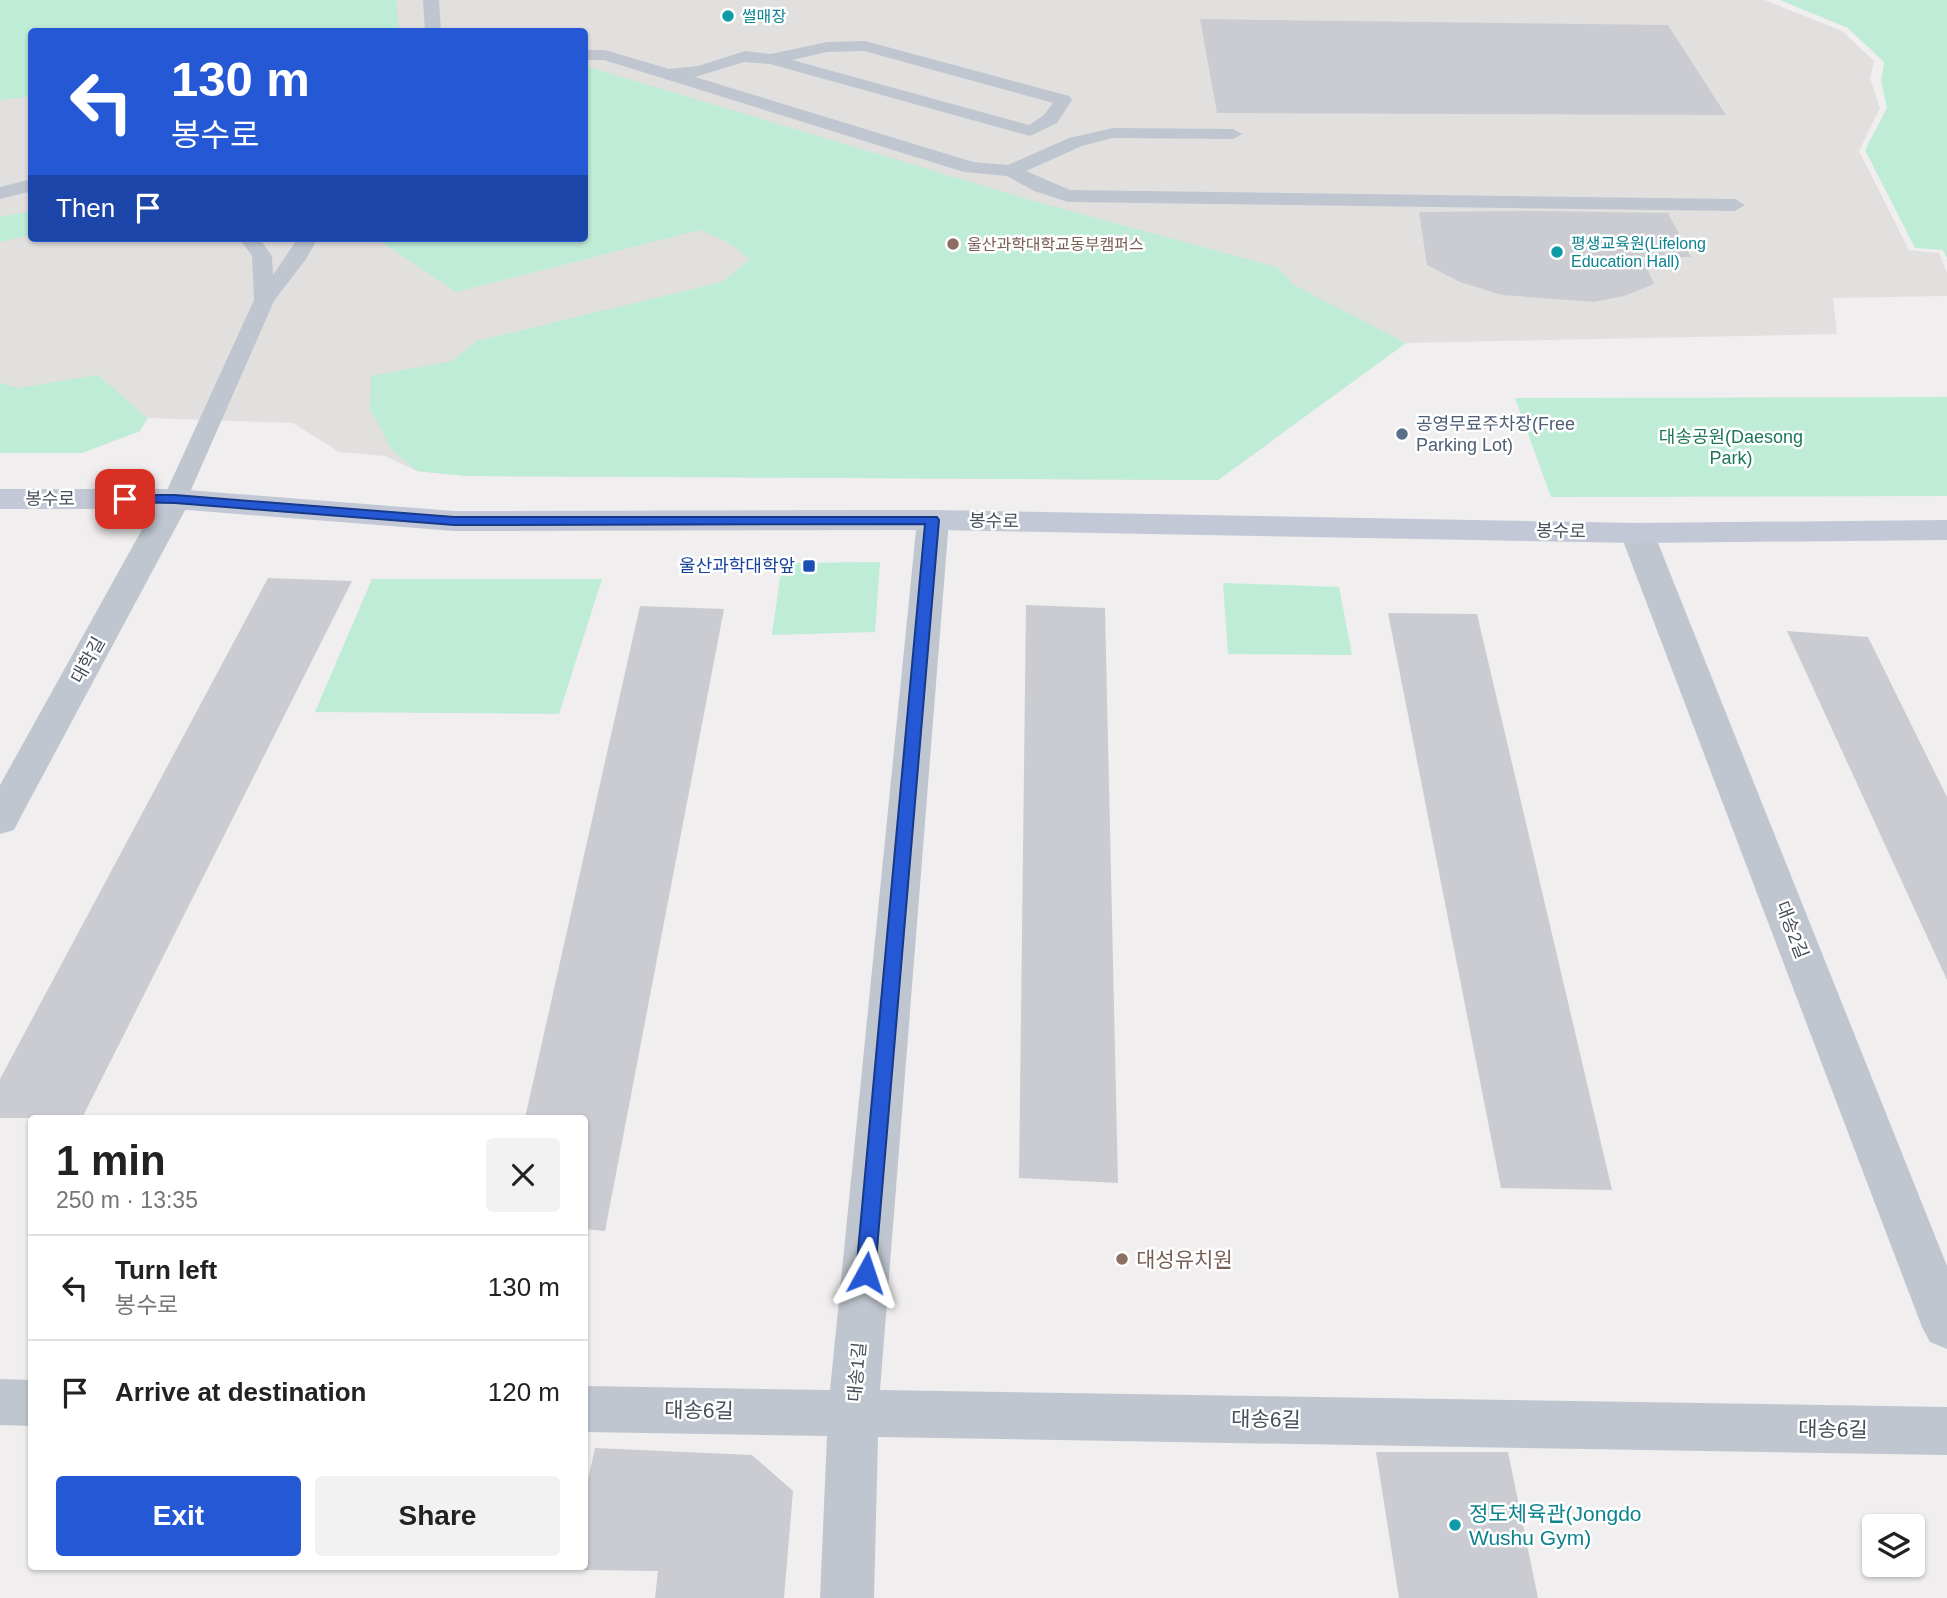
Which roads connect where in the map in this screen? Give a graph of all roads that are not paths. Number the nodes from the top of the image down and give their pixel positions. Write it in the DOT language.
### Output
graph roads {
  1 [pos="431,0"];
  2 [pos="433,28"];
  3 [pos="588,55"];
  4 [pos="771,59"];
  5 [pos="651,70"];
  6 [pos="1233,134"];
  7 [pos="1011,171"];
  8 [pos="28,186"];
  9 [pos="0,193"];
  10 [pos="28,197"];
  11 [pos="0,201"];
  12 [pos="1735,205"];
  13 [pos="252,242"];
  14 [pos="306,242"];
  15 [pos="264,300"];
  16 [pos="0,499"];
  17 [pos="175,499"];
  18 [pos="933,520"];
  19 [pos="1947,530"];
  20 [pos="1637,533"];
  21 [pos="0,820"];
  22 [pos="1947,1327"];
  23 [pos="0,1402"];
  24 [pos="28,1403"];
  25 [pos="588,1409"];
  26 [pos="853,1412"];
  27 [pos="1947,1431"];
  28 [pos="847,1598"];
  1 -- 2 [label="lane"];
  3 -- 5 [label="lane"];
  4 -- 4 [label="lane"];
  4 -- 5 [label="lane"];
  5 -- 7 [label="lane"];
  6 -- 7 [label="lane"];
  7 -- 12 [label="lane"];
  8 -- 9 [label="lane"];
  10 -- 11 [label="lane"];
  13 -- 15 [label="lane"];
  14 -- 15 [label="lane"];
  15 -- 17 [label="lane"];
  16 -- 17 [label="main road, 봉수로"];
  17 -- 18 [label="main road, 봉수로"];
  17 -- 21 [label="street, 대학길"];
  18 -- 20 [label="main road, 봉수로"];
  18 -- 26 [label="street, 대송1길"];
  19 -- 20 [label="main road, 봉수로"];
  20 -- 22 [label="street, 대송2길"];
  23 -- 24 [label="street"];
  25 -- 26 [label="street, 대송6길"];
  26 -- 27 [label="street, 대송6길"];
  26 -- 28 [label="street, 대송1길"];
}
